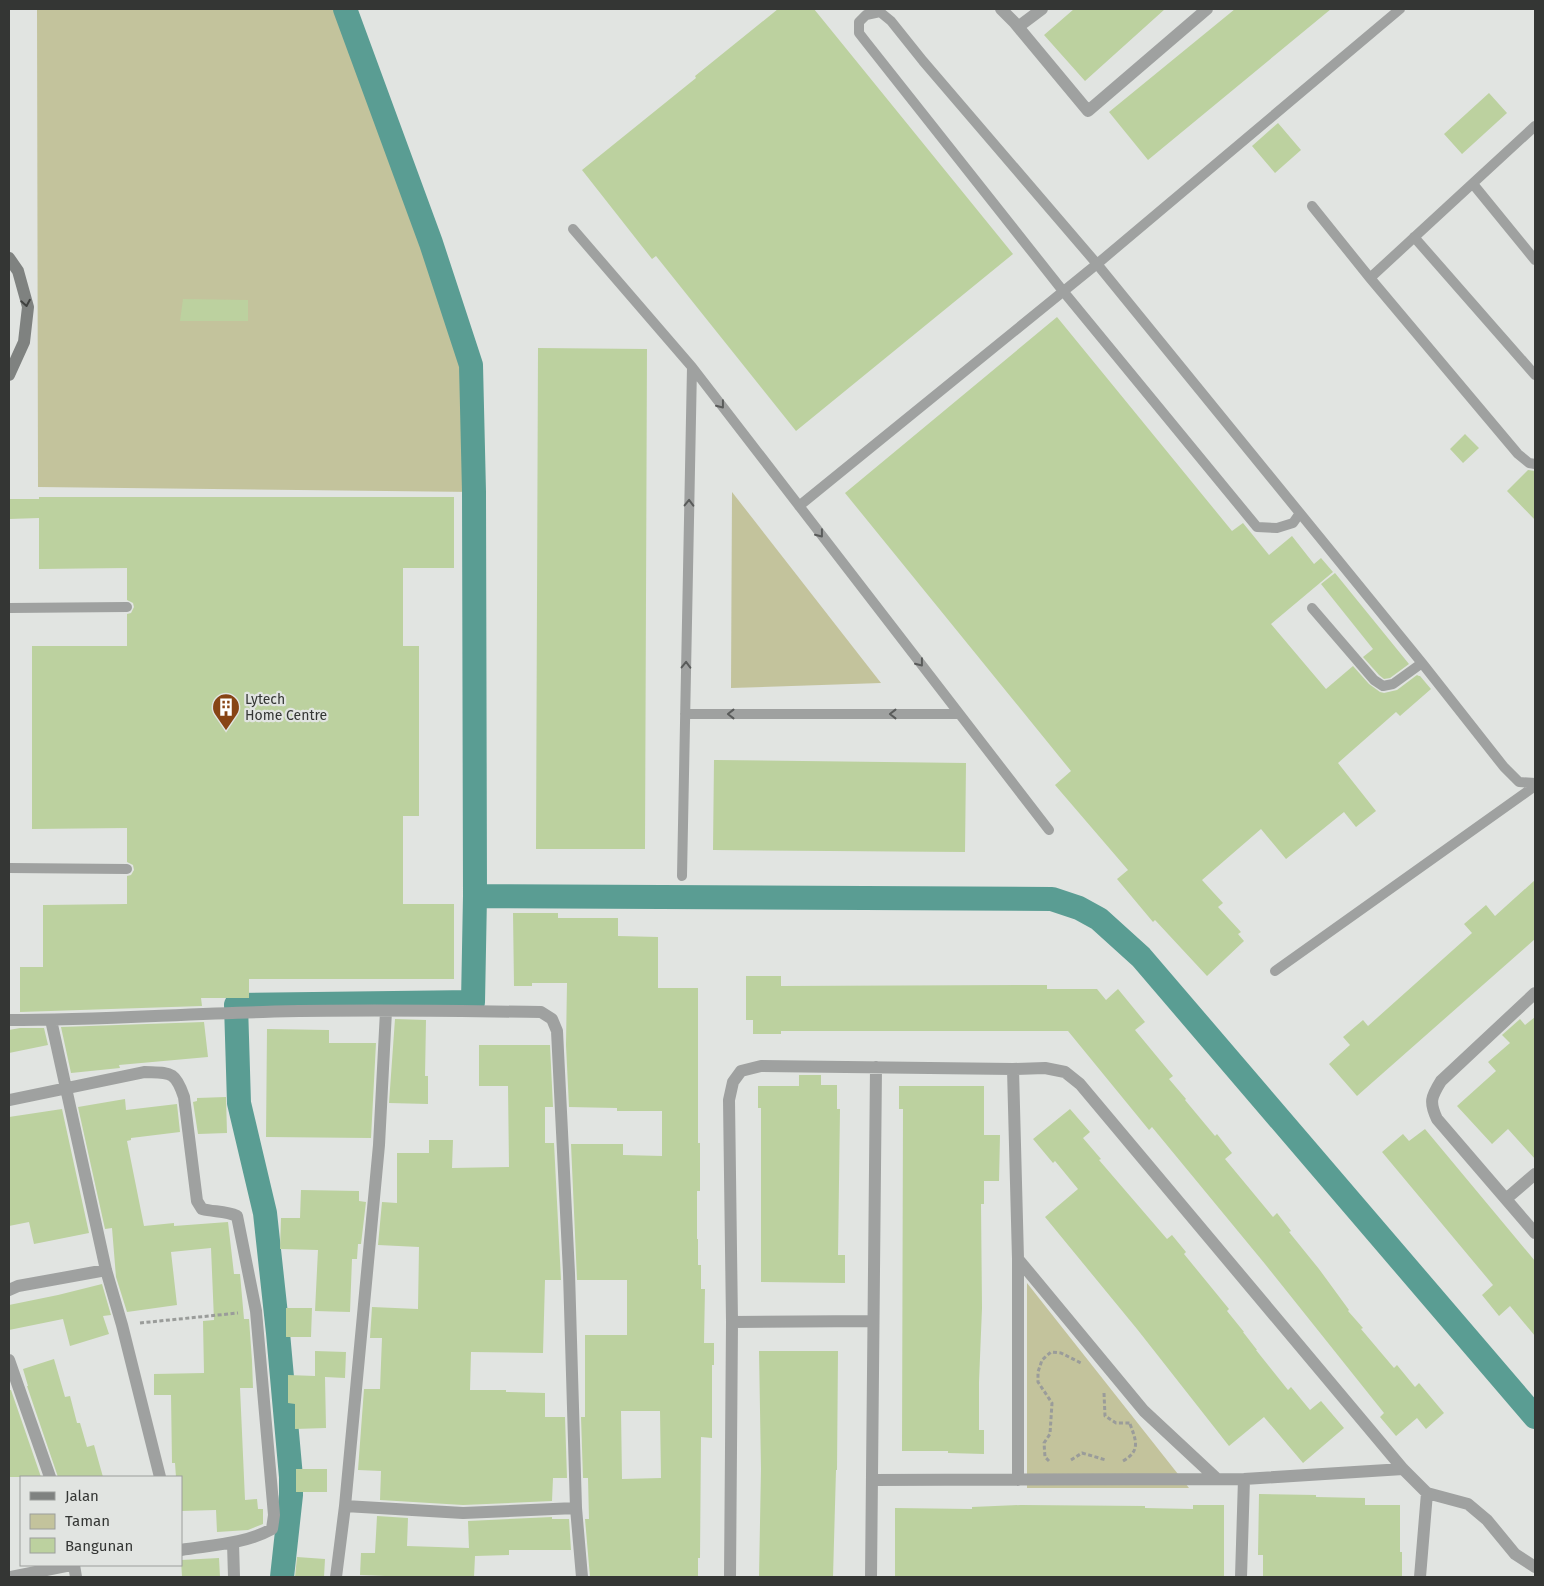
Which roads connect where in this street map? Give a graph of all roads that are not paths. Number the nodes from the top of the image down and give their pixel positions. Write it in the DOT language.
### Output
graph roads {
  1 [pos="1001,9"];
  2 [pos="1042,9"];
  3 [pos="1207,9"];
  4 [pos="1400,9"];
  5 [pos="1018,27"];
  6 [pos="1535,126"];
  7 [pos="1473,184"];
  8 [pos="1312,206"];
  9 [pos="573,228"];
  10 [pos="1414,237"];
  11 [pos="9,258"];
  12 [pos="1535,260"];
  13 [pos="1097,264"];
  14 [pos="1370,278"];
  15 [pos="1063,291"];
  16 [pos="692,366"];
  17 [pos="9,375"];
  18 [pos="1535,375"];
  19 [pos="1535,464"];
  20 [pos="799,506"];
  21 [pos="1300,513"];
  22 [pos="127,606"];
  23 [pos="9,608"];
  24 [pos="1312,608"];
  25 [pos="1422,663"];
  26 [pos="685,714"];
  27 [pos="959,714"];
  28 [pos="1535,784"];
  29 [pos="1049,830"];
  30 [pos="9,868"];
  31 [pos="127,869"];
  32 [pos="682,876"];
  33 [pos="1275,971"];
  34 [pos="1535,993"];
  35 [pos="386,1011"];
  36 [pos="9,1020"];
  37 [pos="51,1020"];
  38 [pos="876,1067"];
  39 [pos="1013,1069"];
  40 [pos="65,1088"];
  41 [pos="9,1100"];
  42 [pos="1535,1174"];
  43 [pos="1506,1199"];
  44 [pos="1535,1234"];
  45 [pos="1018,1259"];
  46 [pos="106,1270"];
  47 [pos="9,1290"];
  48 [pos="873,1321"];
  49 [pos="732,1322"];
  50 [pos="9,1360"];
  51 [pos="1402,1469"];
  52 [pos="50,1476"];
  53 [pos="160,1476"];
  54 [pos="1218,1479"];
  55 [pos="1244,1479"];
  56 [pos="873,1480"];
  57 [pos="1018,1480"];
  58 [pos="1427,1493"];
  59 [pos="345,1506"];
  60 [pos="576,1508"];
  61 [pos="233,1542"];
  62 [pos="182,1550"];
  63 [pos="68,1566"];
  64 [pos="1535,1567"];
  65 [pos="11,1577"];
  66 [pos="234,1577"];
  67 [pos="336,1577"];
  68 [pos="582,1577"];
  69 [pos="730,1577"];
  70 [pos="871,1577"];
  71 [pos="1241,1577"];
  72 [pos="1420,1577"];
  1 -- 5 [label="street"];
  2 -- 5 [label="street"];
  3 -- 5 [label="street"];
  4 -- 13 [label="lane"];
  6 -- 7 [label="lane"];
  7 -- 10 [label="lane"];
  7 -- 12 [label="lane"];
  8 -- 14 [label="lane"];
  9 -- 16 [label="lane"];
  10 -- 14 [label="lane"];
  10 -- 18 [label="lane"];
  11 -- 17 [label="street, one-way"];
  13 -- 15 [label="lane"];
  13 -- 15 [label="lane"];
  13 -- 21 [label="lane"];
  14 -- 19 [label="lane"];
  15 -- 20 [label="lane"];
  15 -- 21 [label="lane"];
  16 -- 20 [label="lane, one-way"];
  26 -- 16 [label="lane, one-way"];
  20 -- 27 [label="lane, one-way"];
  21 -- 25 [label="lane"];
  22 -- 23 [label="lane"];
  24 -- 25 [label="lane"];
  25 -- 28 [label="lane"];
  27 -- 26 [label="lane, one-way"];
  26 -- 32 [label="lane"];
  27 -- 29 [label="lane"];
  28 -- 33 [label="lane"];
  30 -- 31 [label="lane"];
  34 -- 43 [label="street"];
  35 -- 37 [label="street"];
  35 -- 59 [label="street"];
  35 -- 60 [label="street"];
  36 -- 37 [label="street"];
  37 -- 40 [label="street"];
  38 -- 39 [label="street"];
  38 -- 48 [label="street"];
  38 -- 49 [label="street"];
  39 -- 45 [label="street"];
  39 -- 51 [label="street"];
  40 -- 41 [label="street"];
  40 -- 46 [label="street"];
  40 -- 61 [label="street"];
  42 -- 43 [label="street"];
  43 -- 44 [label="street"];
  45 -- 54 [label="street"];
  45 -- 57 [label="street"];
  46 -- 47 [label="street"];
  46 -- 53 [label="street"];
  48 -- 49 [label="street"];
  48 -- 56 [label="street"];
  49 -- 69 [label="street"];
  50 -- 52 [label="street"];
  51 -- 55 [label="street"];
  51 -- 58 [label="street"];
  54 -- 55 [label="street"];
  54 -- 57 [label="street"];
  55 -- 71 [label="street"];
  56 -- 57 [label="street"];
  56 -- 70 [label="street"];
  58 -- 64 [label="street"];
  58 -- 72 [label="street"];
  59 -- 60 [label="street"];
  59 -- 67 [label="street"];
  60 -- 68 [label="street"];
  61 -- 62 [label="street"];
  61 -- 66 [label="street"];
  63 -- 65 [label="street"];
}
